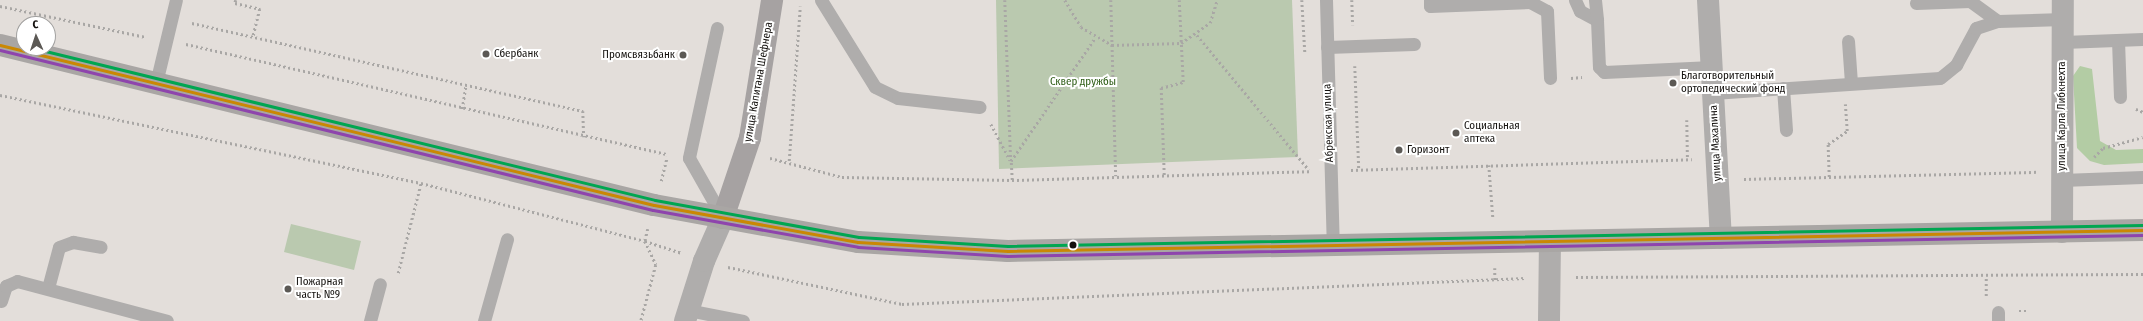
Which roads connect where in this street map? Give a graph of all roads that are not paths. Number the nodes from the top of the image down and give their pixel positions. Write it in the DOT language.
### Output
graph roads {
  1 [pos="176,0"];
  2 [pos="772,0"];
  3 [pos="821,0"];
  4 [pos="1326,0"];
  5 [pos="1575,0"];
  6 [pos="1595,0"];
  7 [pos="1708,0"];
  8 [pos="1916,3"];
  9 [pos="1430,7"];
  10 [pos="2063,9"];
  11 [pos="1596,20"];
  12 [pos="1998,21"];
  13 [pos="717,28"];
  14 [pos="2143,39"];
  15 [pos="2118,40"];
  16 [pos="1848,41"];
  17 [pos="2063,42"];
  18 [pos="1414,44"];
  19 [pos="0,45"];
  20 [pos="1327,47"];
  21 [pos="1712,67"];
  22 [pos="1550,78"];
  23 [pos="156,83"];
  24 [pos="1847,84"];
  25 [pos="1784,88"];
  26 [pos="1713,93"];
  27 [pos="2120,97"];
  28 [pos="980,107"];
  29 [pos="1786,130"];
  30 [pos="2053,176"];
  31 [pos="2143,177"];
  32 [pos="723,218"];
  33 [pos="2143,230"];
  34 [pos="2062,232"];
  35 [pos="1721,238"];
  36 [pos="507,239"];
  37 [pos="1550,241"];
  38 [pos="1333,245"];
  39 [pos="101,248"];
  40 [pos="380,284"];
  41 [pos="48,288"];
  42 [pos="1,301"];
  43 [pos="687,315"];
  44 [pos="167,321"];
  45 [pos="370,321"];
  46 [pos="484,321"];
  47 [pos="743,321"];
  48 [pos="1549,321"];
  1 -- 23 [label="lane"];
  2 -- 32 [label="main road, улица Капитана Шефнера"];
  3 -- 28 [label="lane"];
  4 -- 20 [label="lane, Абрекская улица"];
  5 -- 11 [label="lane"];
  6 -- 11 [label="lane"];
  7 -- 21 [label="street, улица Махалина"];
  8 -- 12 [label="lane"];
  9 -- 22 [label="lane"];
  10 -- 12 [label="lane"];
  10 -- 17 [label="street, улица Карла Либкнехта"];
  11 -- 21 [label="lane"];
  12 -- 24 [label="lane"];
  13 -- 32 [label="lane"];
  14 -- 15 [label="lane"];
  15 -- 17 [label="lane"];
  15 -- 27 [label="lane"];
  16 -- 24 [label="lane"];
  17 -- 30 [label="street, улица Карла Либкнехта"];
  18 -- 20 [label="lane"];
  19 -- 23 [label="main road"];
  20 -- 38 [label="lane, Абрекская улица"];
  21 -- 26 [label="street, улица Махалина"];
  23 -- 32 [label="main road"];
  24 -- 25 [label="lane"];
  25 -- 26 [label="lane"];
  25 -- 29 [label="lane"];
  26 -- 35 [label="street, улица Махалина"];
  30 -- 31 [label="lane"];
  30 -- 34 [label="street, улица Карла Либкнехта"];
  32 -- 38 [label="main road"];
  32 -- 43 [label="street, улица Капитана Шефнера"];
  33 -- 34 [label="main road"];
  34 -- 35 [label="main road"];
  35 -- 37 [label="main road"];
  36 -- 46 [label="lane"];
  37 -- 38 [label="main road"];
  37 -- 48 [label="street"];
  39 -- 41 [label="lane"];
  40 -- 45 [label="lane"];
  41 -- 42 [label="lane"];
  41 -- 44 [label="lane"];
  43 -- 47 [label="lane"];
}
